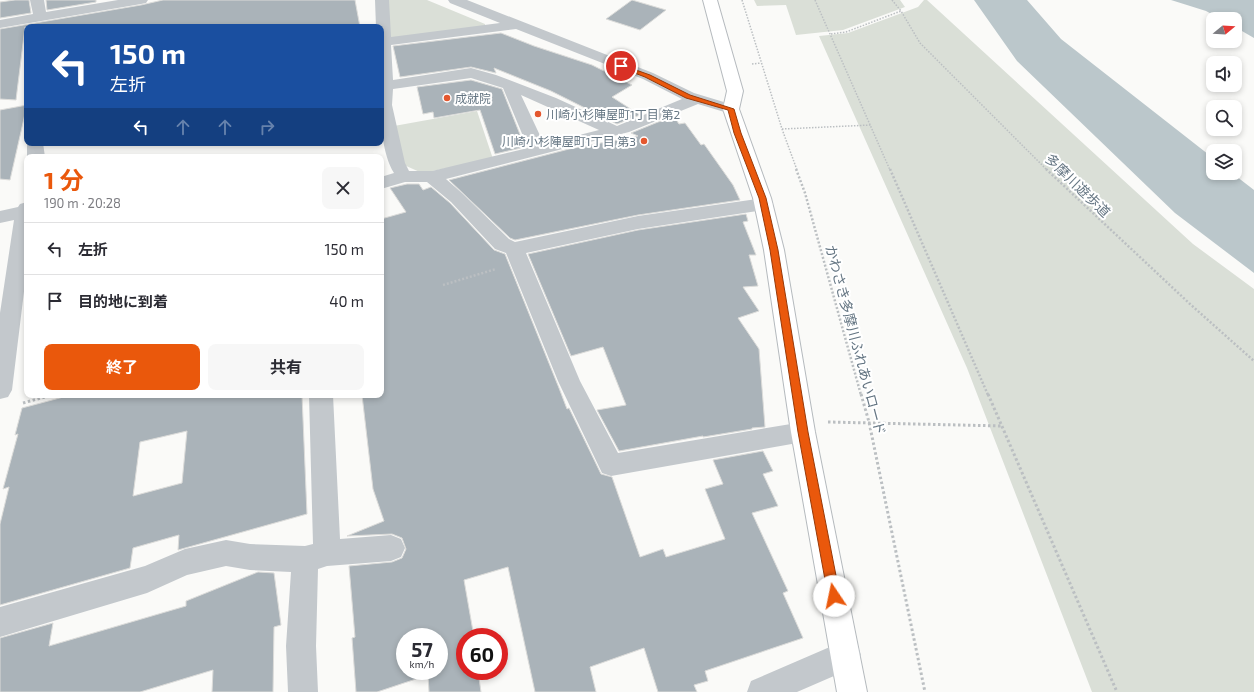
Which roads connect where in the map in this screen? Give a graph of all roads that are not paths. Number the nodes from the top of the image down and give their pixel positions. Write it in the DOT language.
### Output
graph roads {
  1 [pos="37,0"];
  2 [pos="142,0"];
  3 [pos="382,0"];
  4 [pos="455,0"];
  5 [pos="710,0"];
  6 [pos="34,21"];
  7 [pos="0,24"];
  8 [pos="383,24"];
  9 [pos="515,25"];
  10 [pos="384,42"];
  11 [pos="509,85"];
  12 [pos="386,86"];
  13 [pos="696,99"];
  14 [pos="731,109"];
  15 [pos="615,131"];
  16 [pos="538,150"];
  17 [pos="404,176"];
  18 [pos="432,177"];
  19 [pos="384,182"];
  20 [pos="764,204"];
  21 [pos="24,211"];
  22 [pos="0,217"];
  23 [pos="24,235"];
  24 [pos="517,255"];
  25 [pos="21,272"];
  26 [pos="0,390"];
  27 [pos="321,398"];
  28 [pos="802,427"];
  29 [pos="391,548"];
  30 [pos="316,556"];
  31 [pos="0,622"];
  32 [pos="846,655"];
  33 [pos="303,692"];
  34 [pos="762,692"];
  35 [pos="852,692"];
  1 -- 6 [label="street"];
  2 -- 6 [label="street"];
  3 -- 8 [label="street"];
  4 -- 9 [label="street"];
  5 -- 14 [label="main road"];
  6 -- 7 [label="street"];
  9 -- 10 [label="street"];
  9 -- 13 [label="street"];
  10 -- 12 [label="street"];
  11 -- 12 [label="street"];
  11 -- 15 [label="street"];
  11 -- 16 [label="street"];
  12 -- 17 [label="street"];
  13 -- 14 [label="street"];
  13 -- 15 [label="street"];
  14 -- 20 [label="main road"];
  15 -- 16 [label="street"];
  16 -- 18 [label="street"];
  17 -- 18 [label="street"];
  17 -- 19 [label="street"];
  18 -- 24 [label="street"];
  20 -- 24 [label="street"];
  20 -- 28 [label="main road"];
  21 -- 22 [label="street"];
  23 -- 25 [label="street"];
  24 -- 28 [label="street"];
  25 -- 26 [label="street"];
  27 -- 30 [label="street"];
  28 -- 32 [label="main road"];
  29 -- 30 [label="street"];
  30 -- 31 [label="street"];
  30 -- 33 [label="street"];
  32 -- 34 [label="street"];
  32 -- 35 [label="main road"];
}
